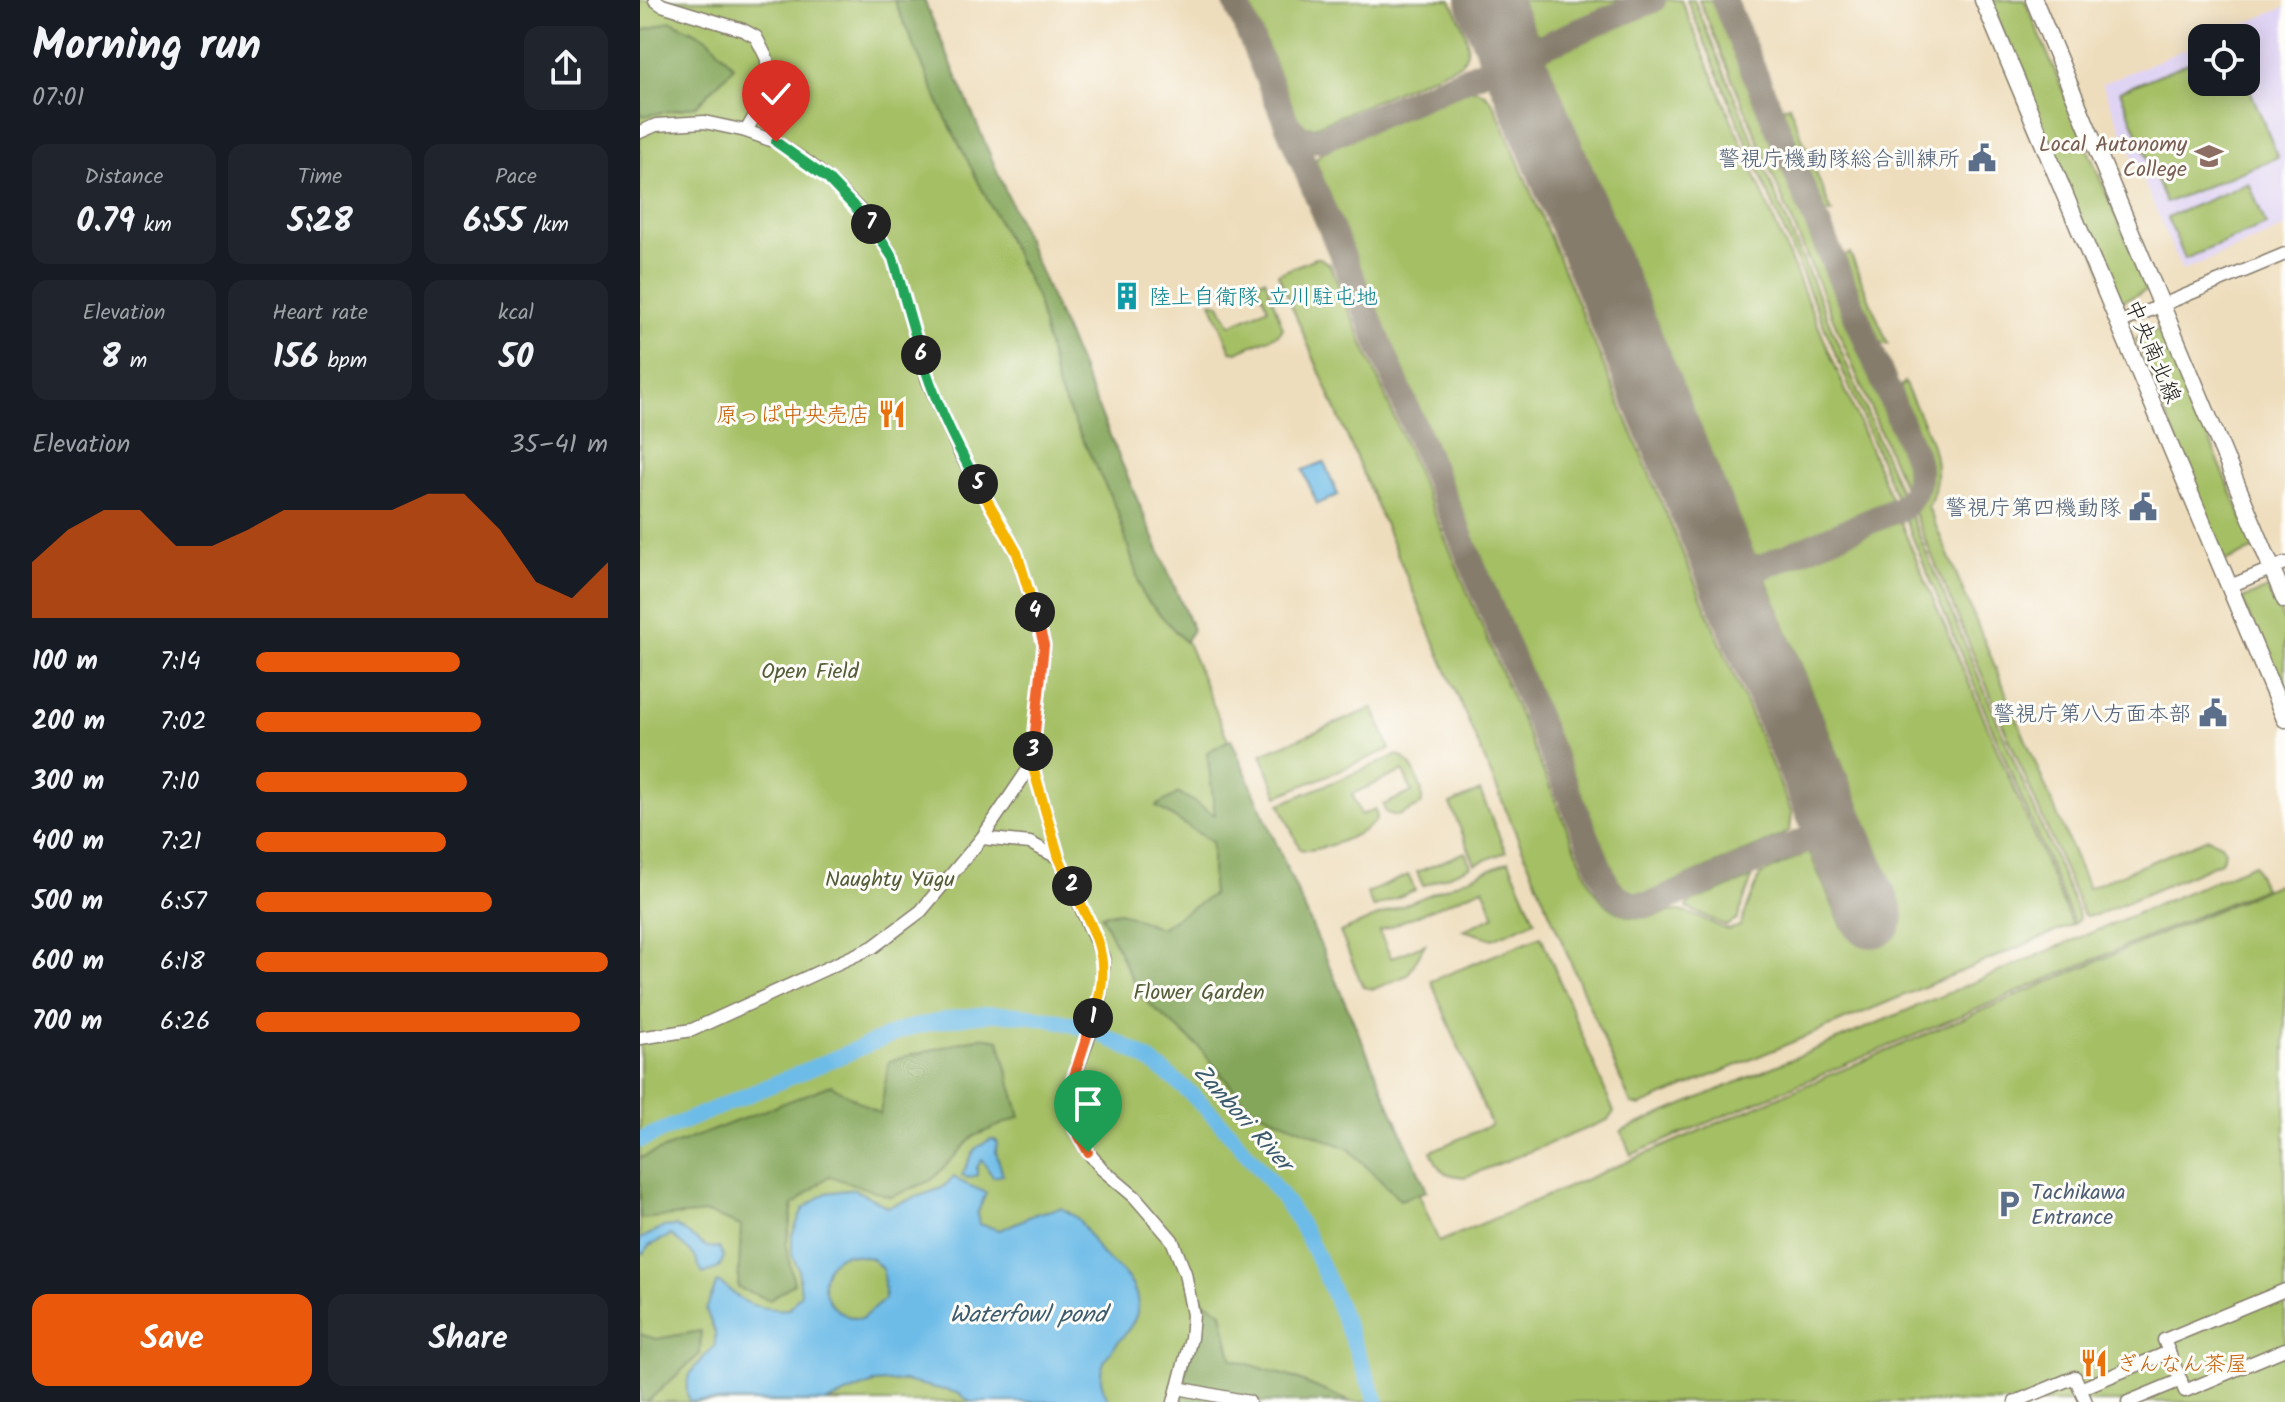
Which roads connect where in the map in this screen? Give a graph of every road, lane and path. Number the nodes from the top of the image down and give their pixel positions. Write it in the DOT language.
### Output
graph roads {
  1 [pos="655,0"];
  2 [pos="1983,0"];
  3 [pos="2034,0"];
  4 [pos="746,131"];
  5 [pos="640,132"];
  6 [pos="2285,254"];
  7 [pos="2162,305"];
  8 [pos="2119,323"];
  9 [pos="2278,565"];
  10 [pos="2230,586"];
  11 [pos="2285,600"];
  12 [pos="2285,719"];
  13 [pos="1032,764"];
  14 [pos="982,838"];
  15 [pos="1059,858"];
  16 [pos="640,1038"];
  17 [pos="2285,1290"];
  18 [pos="2285,1349"];
  19 [pos="2169,1352"];
  20 [pos="2181,1380"];
  21 [pos="1178,1388"];
  22 [pos="2083,1396"];
  23 [pos="1174,1402"];
  24 [pos="1249,1402"];
  25 [pos="2015,1402"];
  26 [pos="2128,1402"];
  1 -- 4 [label="street"];
  2 -- 8 [label="main road, 中央南北線"];
  3 -- 7 [label="main road, 中央南北線"];
  4 -- 5 [label="street"];
  4 -- 13 [label="street"];
  6 -- 7 [label="street"];
  7 -- 8 [label="street"];
  7 -- 9 [label="main road, 中央南北線"];
  8 -- 10 [label="main road, 中央南北線"];
  9 -- 10 [label="street"];
  9 -- 11 [label="main road, 中央南北線"];
  10 -- 12 [label="main road, 中央南北線"];
  13 -- 14 [label="street"];
  13 -- 15 [label="street"];
  14 -- 15 [label="street"];
  14 -- 16 [label="street"];
  15 -- 21 [label="street"];
  17 -- 19 [label="street"];
  18 -- 20 [label="street"];
  19 -- 20 [label="street"];
  19 -- 22 [label="street"];
  20 -- 26 [label="street"];
  21 -- 23 [label="street"];
  21 -- 24 [label="street"];
  22 -- 25 [label="street"];
}
